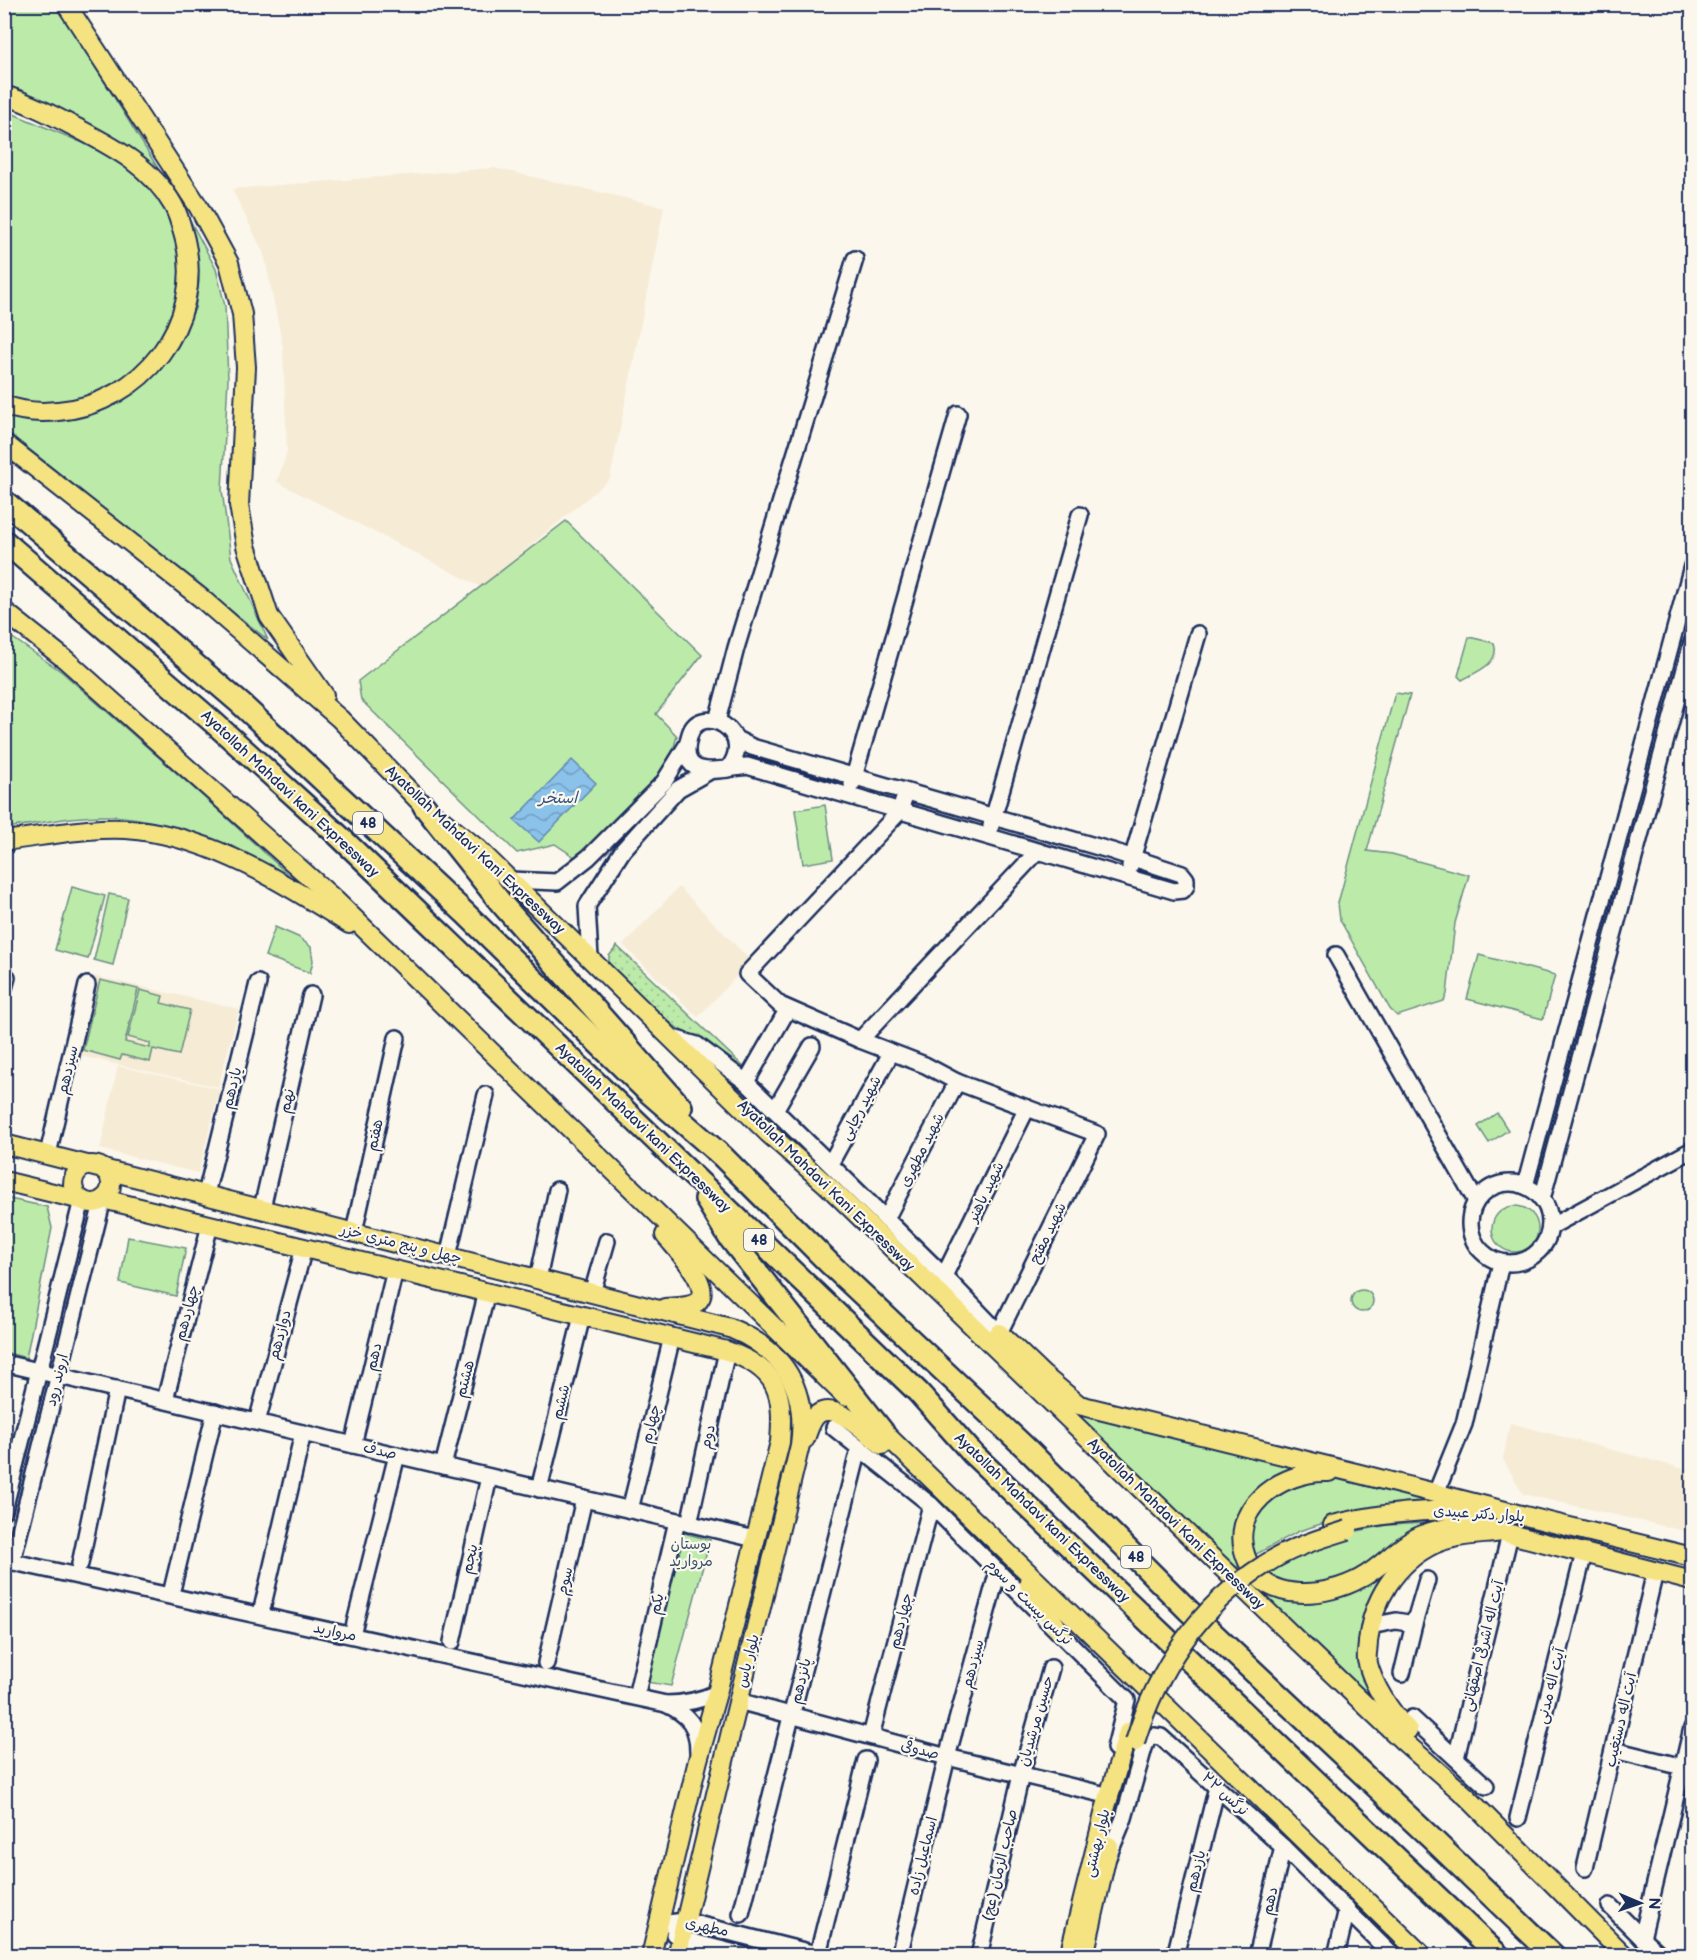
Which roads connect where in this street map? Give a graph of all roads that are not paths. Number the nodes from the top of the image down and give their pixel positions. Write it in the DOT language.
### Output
graph roads {
  1 [pos="66,4"];
  2 [pos="4,95"];
  3 [pos="855,259"];
  4 [pos="4,405"];
  5 [pos="958,414"];
  6 [pos="4,443"];
  7 [pos="4,501"];
  8 [pos="1080,515"];
  9 [pos="4,542"];
  10 [pos="1692,566"];
  11 [pos="4,612"];
  12 [pos="1198,634"];
  13 [pos="1692,643"];
  14 [pos="340,719"];
  15 [pos="717,721"];
  16 [pos="736,739"];
  17 [pos="687,745"];
  18 [pos="728,769"];
  19 [pos="708,772"];
  20 [pos="854,777"];
  21 [pos="906,792"];
  22 [pos="849,796"];
  23 [pos="424,807"];
  24 [pos="900,811"];
  25 [pos="993,817"];
  26 [pos="988,837"];
  27 [pos="4,841"];
  28 [pos="1038,851"];
  29 [pos="1133,858"];
  30 [pos="1127,877"];
  31 [pos="510,880"];
  32 [pos="375,940"];
  33 [pos="1336,955"];
  34 [pos="590,958"];
  35 [pos="258,983"];
  36 [pos="87,985"];
  37 [pos="311,994"];
  38 [pos="785,1014"];
  39 [pos="670,1037"];
  40 [pos="396,1038"];
  41 [pos="860,1040"];
  42 [pos="812,1046"];
  43 [pos="891,1053"];
  44 [pos="746,1082"];
  45 [pos="957,1082"];
  46 [pos="486,1095"];
  47 [pos="1027,1108"];
  48 [pos="775,1110"];
  49 [pos="4,1144"];
  50 [pos="1692,1150"];
  51 [pos="48,1154"];
  52 [pos="722,1155"];
  53 [pos="830,1164"];
  54 [pos="95,1165"];
  55 [pos="613,1170"];
  56 [pos="691,1175"];
  57 [pos="4,1180"];
  58 [pos="1525,1185"];
  59 [pos="557,1190"];
  60 [pos="206,1194"];
  61 [pos="103,1199"];
  62 [pos="1542,1199"];
  63 [pos="82,1200"];
  64 [pos="1476,1202"];
  65 [pos="262,1208"];
  66 [pos="886,1219"];
  67 [pos="210,1225"];
  68 [pos="1550,1227"];
  69 [pos="354,1232"];
  70 [pos="606,1241"];
  71 [pos="304,1248"];
  72 [pos="448,1256"];
  73 [pos="1501,1263"];
  74 [pos="395,1270"];
  75 [pos="944,1276"];
  76 [pos="538,1279"];
  77 [pos="488,1292"];
  78 [pos="592,1293"];
  79 [pos="653,1309"];
  80 [pos="582,1316"];
  81 [pos="672,1337"];
  82 [pos="998,1342"];
  83 [pos="727,1351"];
  84 [pos="1024,1357"];
  85 [pos="4,1363"];
  86 [pos="39,1371"];
  87 [pos="777,1372"];
  88 [pos="58,1376"];
  89 [pos="117,1389"];
  90 [pos="1037,1390"];
  91 [pos="165,1400"];
  92 [pos="215,1412"];
  93 [pos="257,1422"];
  94 [pos="834,1428"];
  95 [pos="883,1432"];
  96 [pos="303,1433"];
  97 [pos="780,1442"];
  98 [pos="353,1445"];
  99 [pos="800,1445"];
  100 [pos="859,1449"];
  101 [pos="398,1455"];
  102 [pos="443,1466"];
  103 [pos="795,1466"];
  104 [pos="1360,1474"];
  105 [pos="489,1477"];
  106 [pos="929,1477"];
  107 [pos="540,1489"];
  108 [pos="1436,1493"];
  109 [pos="584,1499"];
  110 [pos="931,1505"];
  111 [pos="4,1510"];
  112 [pos="630,1510"];
  113 [pos="1513,1513"];
  114 [pos="683,1522"];
  115 [pos="1479,1525"];
  116 [pos="1340,1527"];
  117 [pos="1505,1533"];
  118 [pos="755,1539"];
  119 [pos="1584,1553"];
  120 [pos="1692,1557"];
  121 [pos="1014,1560"];
  122 [pos="8,1561"];
  123 [pos="80,1564"];
  124 [pos="999,1571"];
  125 [pos="1655,1572"];
  126 [pos="1427,1580"];
  127 [pos="1692,1581"];
  128 [pos="172,1590"];
  129 [pos="1376,1606"];
  130 [pos="262,1609"];
  131 [pos="1396,1621"];
  132 [pos="1414,1624"];
  133 [pos="1370,1626"];
  134 [pos="354,1627"];
  135 [pos="1060,1632"];
  136 [pos="452,1642"];
  137 [pos="546,1663"];
  138 [pos="1051,1668"];
  139 [pos="1402,1674"];
  140 [pos="638,1688"];
  141 [pos="717,1694"];
  142 [pos="738,1701"];
  143 [pos="666,1704"];
  144 [pos="793,1715"];
  145 [pos="1412,1719"];
  146 [pos="1692,1728"];
  147 [pos="871,1737"];
  148 [pos="1131,1737"];
  149 [pos="1614,1750"];
  150 [pos="947,1757"];
  151 [pos="1455,1758"];
  152 [pos="698,1760"];
  153 [pos="866,1760"];
  154 [pos="1683,1767"];
  155 [pos="1021,1774"];
  156 [pos="1486,1786"];
  157 [pos="1217,1787"];
  158 [pos="1102,1794"];
  159 [pos="1467,1797"];
  160 [pos="1518,1818"];
  161 [pos="1283,1847"];
  162 [pos="1104,1865"];
  163 [pos="1585,1868"];
  164 [pos="1086,1886"];
  165 [pos="1610,1906"];
  166 [pos="1347,1909"];
  167 [pos="741,1914"];
  168 [pos="685,1921"];
  169 [pos="659,1924"];
  170 [pos="1642,1938"];
  171 [pos="679,1947"];
  172 [pos="821,1955"];
  173 [pos="651,1956"];
  174 [pos="747,1956"];
  175 [pos="898,1956"];
  176 [pos="979,1956"];
  177 [pos="1069,1956"];
  178 [pos="1084,1956"];
  179 [pos="1175,1956"];
  180 [pos="1257,1956"];
  181 [pos="1336,1956"];
  182 [pos="1393,1956"];
  183 [pos="1423,1956"];
  184 [pos="1499,1956"];
  185 [pos="1554,1956"];
  186 [pos="1625,1956"];
  187 [pos="1662,1956"];
  1 -- 14 [label="main road"];
  2 -- 4 [label="main road"];
  3 -- 15 [label="street"];
  5 -- 20 [label="street"];
  6 -- 14 [label="main road, Ayatollah Mahdavi Kani Expressway"];
  7 -- 52 [label="highway, Ayatollah Mahdavi Kani Expressway / 48"];
  8 -- 25 [label="street"];
  9 -- 56 [label="highway, Ayatollah Mahdavi kani Expressway / 48"];
  10 -- 58 [label="street"];
  11 -- 32 [label="main road"];
  12 -- 29 [label="street"];
  13 -- 62 [label="street"];
  14 -- 23 [label="main road, Ayatollah Mahdavi Kani Expressway"];
  15 -- 16 [label="street"];
  15 -- 17 [label="street"];
  16 -- 18 [label="street"];
  16 -- 20 [label="street"];
  17 -- 19 [label="street"];
  17 -- 31 [label="street"];
  18 -- 19 [label="street"];
  18 -- 22 [label="street"];
  19 -- 34 [label="street"];
  20 -- 21 [label="street"];
  20 -- 22 [label="street"];
  21 -- 24 [label="street"];
  21 -- 25 [label="street"];
  22 -- 24 [label="street"];
  23 -- 31 [label="main road, Ayatollah Mahdavi Kani Expressway"];
  23 -- 52 [label="highway"];
  24 -- 26 [label="street"];
  24 -- 41 [label="street"];
  25 -- 26 [label="street"];
  25 -- 29 [label="street"];
  26 -- 28 [label="street"];
  27 -- 32 [label="main road"];
  28 -- 30 [label="street"];
  28 -- 41 [label="street"];
  29 -- 30 [label="street"];
  29 -- 30 [label="street"];
  31 -- 34 [label="main road, Ayatollah Mahdavi Kani Expressway"];
  32 -- 55 [label="main road"];
  33 -- 64 [label="street"];
  34 -- 39 [label="main road, Ayatollah Mahdavi Kani Expressway"];
  35 -- 60 [label="street, یازدهم"];
  36 -- 51 [label="street, سیزدهم"];
  37 -- 65 [label="street, نهم"];
  38 -- 44 [label="street"];
  39 -- 44 [label="street"];
  39 -- 82 [label="main road, Ayatollah Mahdavi Kani Expressway"];
  40 -- 69 [label="street, هفتم"];
  41 -- 45 [label="street"];
  42 -- 48 [label="street"];
  43 -- 53 [label="street, شهید رجایی"];
  44 -- 48 [label="street"];
  45 -- 47 [label="street"];
  45 -- 66 [label="street, شهید مطهری"];
  46 -- 72 [label="street"];
  47 -- 75 [label="street, شهید باهنر"];
  47 -- 82 [label="street, شهید مفتح"];
  48 -- 53 [label="street"];
  49 -- 51 [label="main road, چهل و پنج متری خزر"];
  50 -- 68 [label="street"];
  51 -- 54 [label="main road, چهل و پنج متری خزر"];
  52 -- 185 [label="highway, Ayatollah Mahdavi Kani Expressway / 48"];
  53 -- 66 [label="street"];
  54 -- 60 [label="main road, چهل و پنج متری خزر"];
  54 -- 61 [label="main road"];
  54 -- 63 [label="main road"];
  55 -- 79 [label="main road"];
  55 -- 95 [label="main road"];
  56 -- 95 [label="highway"];
  56 -- 184 [label="highway, Ayatollah Mahdavi kani Expressway / 48"];
  57 -- 63 [label="main road"];
  58 -- 62 [label="street"];
  58 -- 64 [label="street"];
  59 -- 76 [label="street"];
  60 -- 65 [label="main road, چهل و پنج متری خزر"];
  61 -- 63 [label="main road"];
  61 -- 67 [label="main road, چهل و پنج متری خزر"];
  61 -- 88 [label="street, اروند رود"];
  62 -- 68 [label="street"];
  63 -- 86 [label="street, اروند رود"];
  64 -- 73 [label="street"];
  65 -- 69 [label="main road, چهل و پنج متری خزر"];
  66 -- 75 [label="street"];
  67 -- 71 [label="main road, چهل و پنج متری خزر"];
  67 -- 91 [label="street, چهاردهم"];
  68 -- 73 [label="street"];
  69 -- 72 [label="main road, چهل و پنج متری خزر"];
  70 -- 78 [label="street"];
  71 -- 74 [label="main road, چهل و پنج متری خزر"];
  71 -- 93 [label="street, دوازدهم"];
  72 -- 76 [label="main road, چهل و پنج متری خزر"];
  73 -- 108 [label="street"];
  74 -- 77 [label="main road, چهل و پنج متری خزر"];
  74 -- 98 [label="street, دهم"];
  75 -- 82 [label="street"];
  76 -- 78 [label="main road, چهل و پنج متری خزر"];
  77 -- 80 [label="main road, چهل و پنج متری خزر"];
  77 -- 102 [label="street, هشتم"];
  78 -- 79 [label="main road, چهل و پنج متری خزر"];
  79 -- 87 [label="main road, چهل و پنج متری خزر"];
  80 -- 81 [label="main road, چهل و پنج متری خزر"];
  80 -- 107 [label="street, ششم"];
  81 -- 83 [label="main road, چهل و پنج متری خزر"];
  81 -- 112 [label="street, چهارم"];
  82 -- 84 [label="main road"];
  82 -- 90 [label="main road, Ayatollah Mahdavi Kani Expressway"];
  83 -- 87 [label="main road, چهل و پنج متری خزر"];
  83 -- 114 [label="street, دوم"];
  84 -- 90 [label="main road"];
  84 -- 104 [label="main road"];
  85 -- 86 [label="street, صدف"];
  86 -- 88 [label="street, صدف"];
  86 -- 111 [label="street, اروند رود"];
  87 -- 97 [label="main road, بلوار یاس"];
  87 -- 99 [label="main road, بلوار یاس"];
  88 -- 89 [label="street, صدف"];
  88 -- 122 [label="street, اروند رود"];
  89 -- 91 [label="street, صدف"];
  89 -- 123 [label="street"];
  90 -- 159 [label="main road, Ayatollah Mahdavi Kani Expressway"];
  91 -- 92 [label="street, صدف"];
  92 -- 93 [label="street, صدف"];
  92 -- 128 [label="street"];
  93 -- 96 [label="street, صدف"];
  94 -- 100 [label="street, نرگس بیست و سوم"];
  95 -- 106 [label="main road"];
  96 -- 98 [label="street, صدف"];
  96 -- 130 [label="street"];
  97 -- 99 [label="main road"];
  97 -- 118 [label="main road, بلوار یاس"];
  98 -- 101 [label="street, صدف"];
  99 -- 103 [label="main road, بلوار یاس"];
  100 -- 110 [label="street, نرگس بیست و سوم"];
  100 -- 144 [label="street, پانزدهم"];
  101 -- 102 [label="street, صدف"];
  101 -- 134 [label="street"];
  102 -- 105 [label="street, صدف"];
  103 -- 106 [label="main road"];
  103 -- 142 [label="main road, بلوار یاس"];
  104 -- 108 [label="main road"];
  104 -- 115 [label="main road"];
  105 -- 107 [label="street, صدف"];
  105 -- 136 [label="street, پنجم"];
  106 -- 121 [label="main road"];
  107 -- 109 [label="street, صدف"];
  108 -- 113 [label="main road"];
  109 -- 112 [label="street, صدف"];
  109 -- 137 [label="street, سوم"];
  110 -- 124 [label="street, نرگس بیست و سوم"];
  110 -- 147 [label="street, چهاردهم"];
  112 -- 114 [label="street, صدف"];
  113 -- 116 [label="main road, بلوار دکتر عبیدی"];
  113 -- 120 [label="main road, بلوار دکتر عبیدی"];
  114 -- 118 [label="street, صدف"];
  114 -- 140 [label="street, یکم"];
  115 -- 116 [label="main road, بلوار دکتر عبیدی"];
  115 -- 117 [label="main road, بلوار دکتر عبیدی"];
  116 -- 148 [label="main road, bridge"];
  117 -- 119 [label="main road, بلوار دکتر عبیدی"];
  117 -- 129 [label="main road"];
  117 -- 151 [label="street, آیت اله اشرفی اصفهانی"];
  118 -- 141 [label="main road, بلوار یاس"];
  119 -- 125 [label="main road, بلوار دکتر عبیدی"];
  119 -- 160 [label="street, آیت اله مدنی"];
  121 -- 135 [label="main road"];
  121 -- 183 [label="main road"];
  122 -- 143 [label="street, مروارید"];
  124 -- 135 [label="street, نرگس بیست و سوم"];
  124 -- 150 [label="street, سیزدهم"];
  125 -- 127 [label="main road, بلوار دکتر عبیدی"];
  125 -- 149 [label="street, آیت اله دستغیب"];
  126 -- 132 [label="street"];
  129 -- 131 [label="street"];
  129 -- 133 [label="main road"];
  131 -- 132 [label="street"];
  131 -- 133 [label="street"];
  132 -- 139 [label="street"];
  133 -- 159 [label="main road"];
  135 -- 158 [label="street, نرگس بیست و سوم"];
  138 -- 155 [label="street, حسین مرشدیان"];
  141 -- 143 [label="street"];
  141 -- 152 [label="main road, بلوار یاس"];
  142 -- 144 [label="street, صدوقی"];
  142 -- 168 [label="main road, بلوار یاس"];
  143 -- 152 [label="street"];
  144 -- 147 [label="street, صدوقی"];
  144 -- 167 [label="street, پانزدهم"];
  145 -- 151 [label="street"];
  146 -- 154 [label="street"];
  147 -- 150 [label="street, صدوقی"];
  148 -- 162 [label="main road, بلوار بهشتی"];
  148 -- 164 [label="main road, بلوار بهشتی"];
  149 -- 154 [label="street"];
  149 -- 163 [label="street, آیت اله دستغیب"];
  150 -- 155 [label="street, صدوقی"];
  150 -- 175 [label="street, اسماعیل زاده"];
  151 -- 156 [label="street"];
  152 -- 169 [label="main road, بلوار یاس"];
  153 -- 172 [label="street"];
  154 -- 170 [label="street"];
  155 -- 158 [label="street, صدوقی"];
  155 -- 176 [label="street, صاحب الزمان (عج)"];
  157 -- 161 [label="street, نرگس ۲۲"];
  157 -- 162 [label="street, نرگس ۲۲"];
  157 -- 179 [label="street, یازدهم"];
  158 -- 164 [label="street"];
  159 -- 186 [label="main road, Ayatollah Mahdavi Kani Expressway"];
  161 -- 166 [label="street, نرگس ۲۲"];
  161 -- 180 [label="street, دهم"];
  162 -- 178 [label="main road, بلوار بهشتی"];
  164 -- 177 [label="main road, بلوار بهشتی"];
  165 -- 170 [label="street"];
  166 -- 181 [label="street"];
  166 -- 182 [label="street, نرگس ۲۲"];
  168 -- 169 [label="street, مطهری"];
  168 -- 171 [label="main road, بلوار یاس"];
  168 -- 172 [label="street, مطهری"];
  169 -- 171 [label="street"];
  169 -- 173 [label="main road, بلوار یاس"];
  170 -- 187 [label="street"];
  171 -- 174 [label="street"];
}
